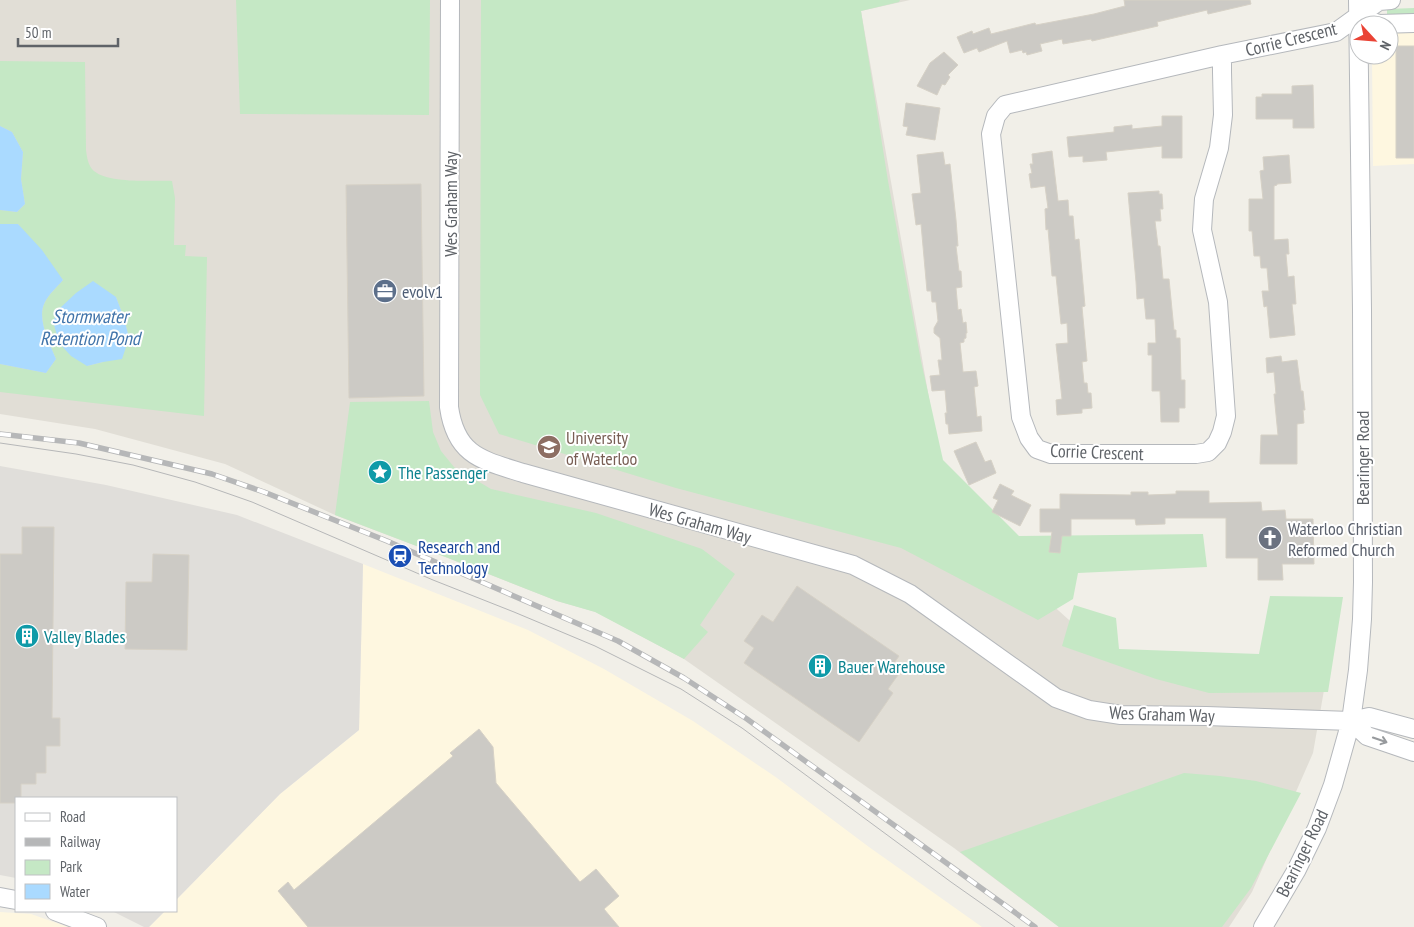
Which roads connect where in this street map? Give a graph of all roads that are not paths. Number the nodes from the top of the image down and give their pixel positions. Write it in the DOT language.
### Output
graph roads {
  1 [pos="450,0"];
  2 [pos="1392,0"];
  3 [pos="1358,8"];
  4 [pos="1414,23"];
  5 [pos="1222,55"];
  6 [pos="1351,721"];
  7 [pos="1414,729"];
  8 [pos="1414,752"];
  9 [pos="0,897"];
  10 [pos="15,900"];
  11 [pos="58,912"];
  12 [pos="97,927"];
  13 [pos="1263,927"];
  1 -- 6 [label="street, Wes Graham Way"];
  2 -- 3 [label="street, Corrie Crescent"];
  3 -- 4 [label="street"];
  3 -- 5 [label="street, Corrie Crescent"];
  3 -- 6 [label="street, Bearinger Road"];
  5 -- 5 [label="street, Corrie Crescent"];
  6 -- 7 [label="street, Wes Graham Way"];
  6 -- 8 [label="street, one-way"];
  6 -- 13 [label="street, Bearinger Road"];
  9 -- 10 [label="street"];
  11 -- 12 [label="street"];
}
